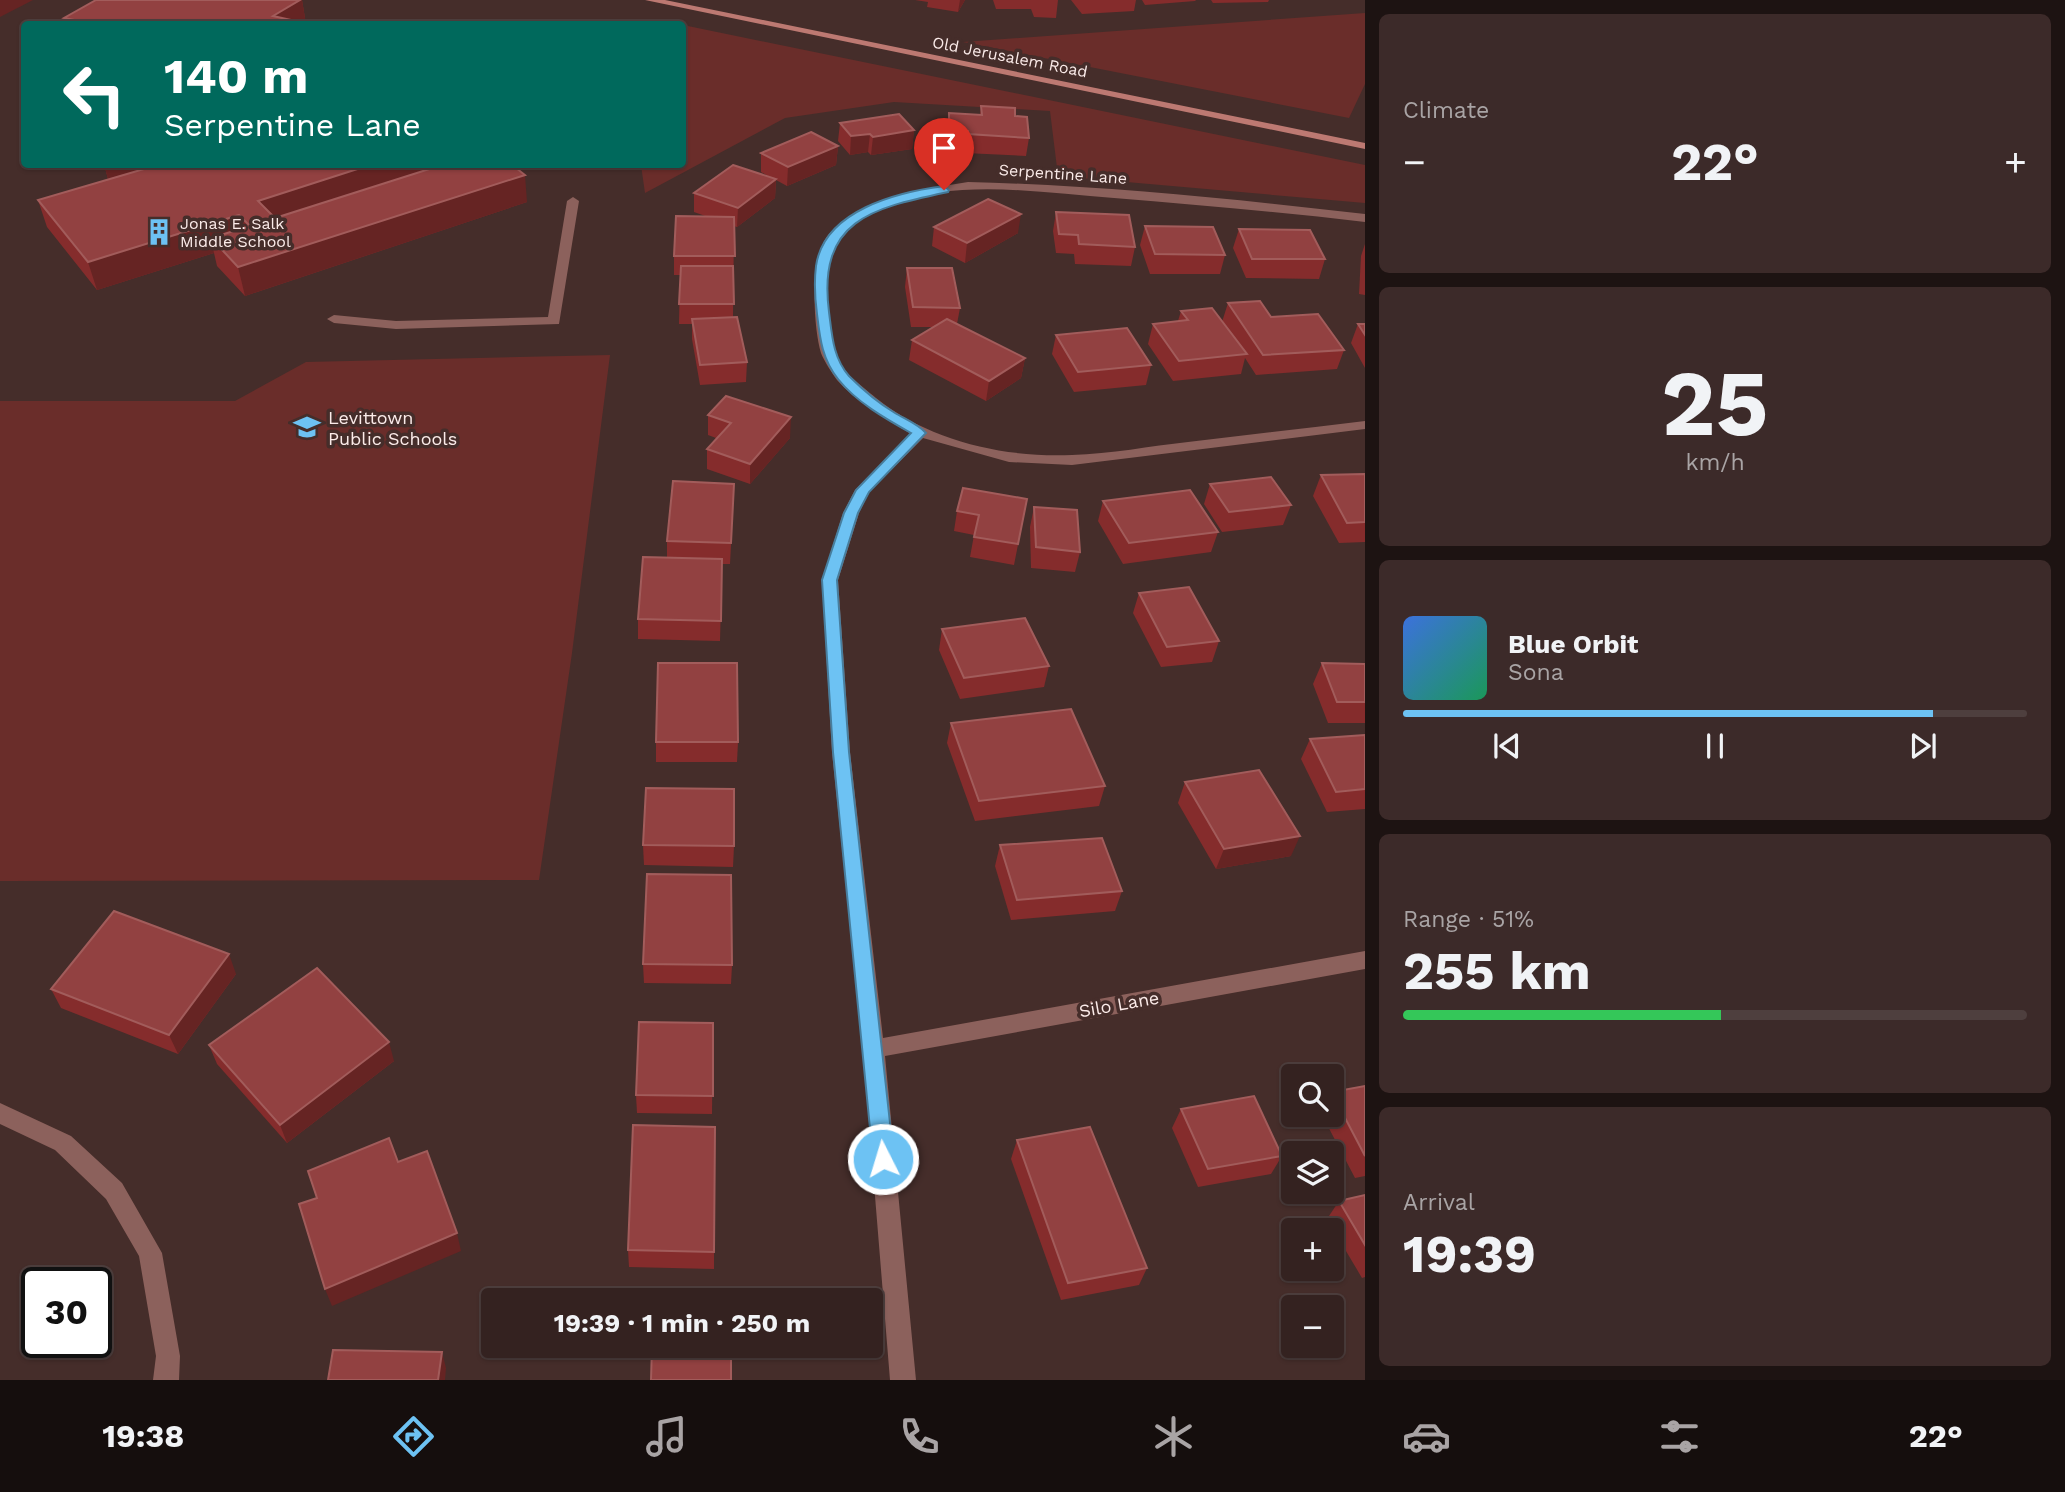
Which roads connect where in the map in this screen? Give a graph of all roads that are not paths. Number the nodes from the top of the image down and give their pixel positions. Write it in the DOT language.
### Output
graph roads {
  1 [pos="650,0"];
  2 [pos="1365,146"];
  3 [pos="573,201"];
  4 [pos="1365,218"];
  5 [pos="334,319"];
  6 [pos="1365,425"];
  7 [pos="920,433"];
  8 [pos="1365,960"];
  9 [pos="874,1049"];
  10 [pos="0,1113"];
  11 [pos="166,1380"];
  12 [pos="903,1380"];
  1 -- 2 [label="main road, Old Jerusalem Road"];
  3 -- 5 [label="street"];
  4 -- 7 [label="street, Serpentine Lane"];
  6 -- 7 [label="street, Serpentine Lane"];
  7 -- 9 [label="street"];
  8 -- 9 [label="street, Silo Lane"];
  9 -- 12 [label="street"];
  10 -- 11 [label="street"];
}
